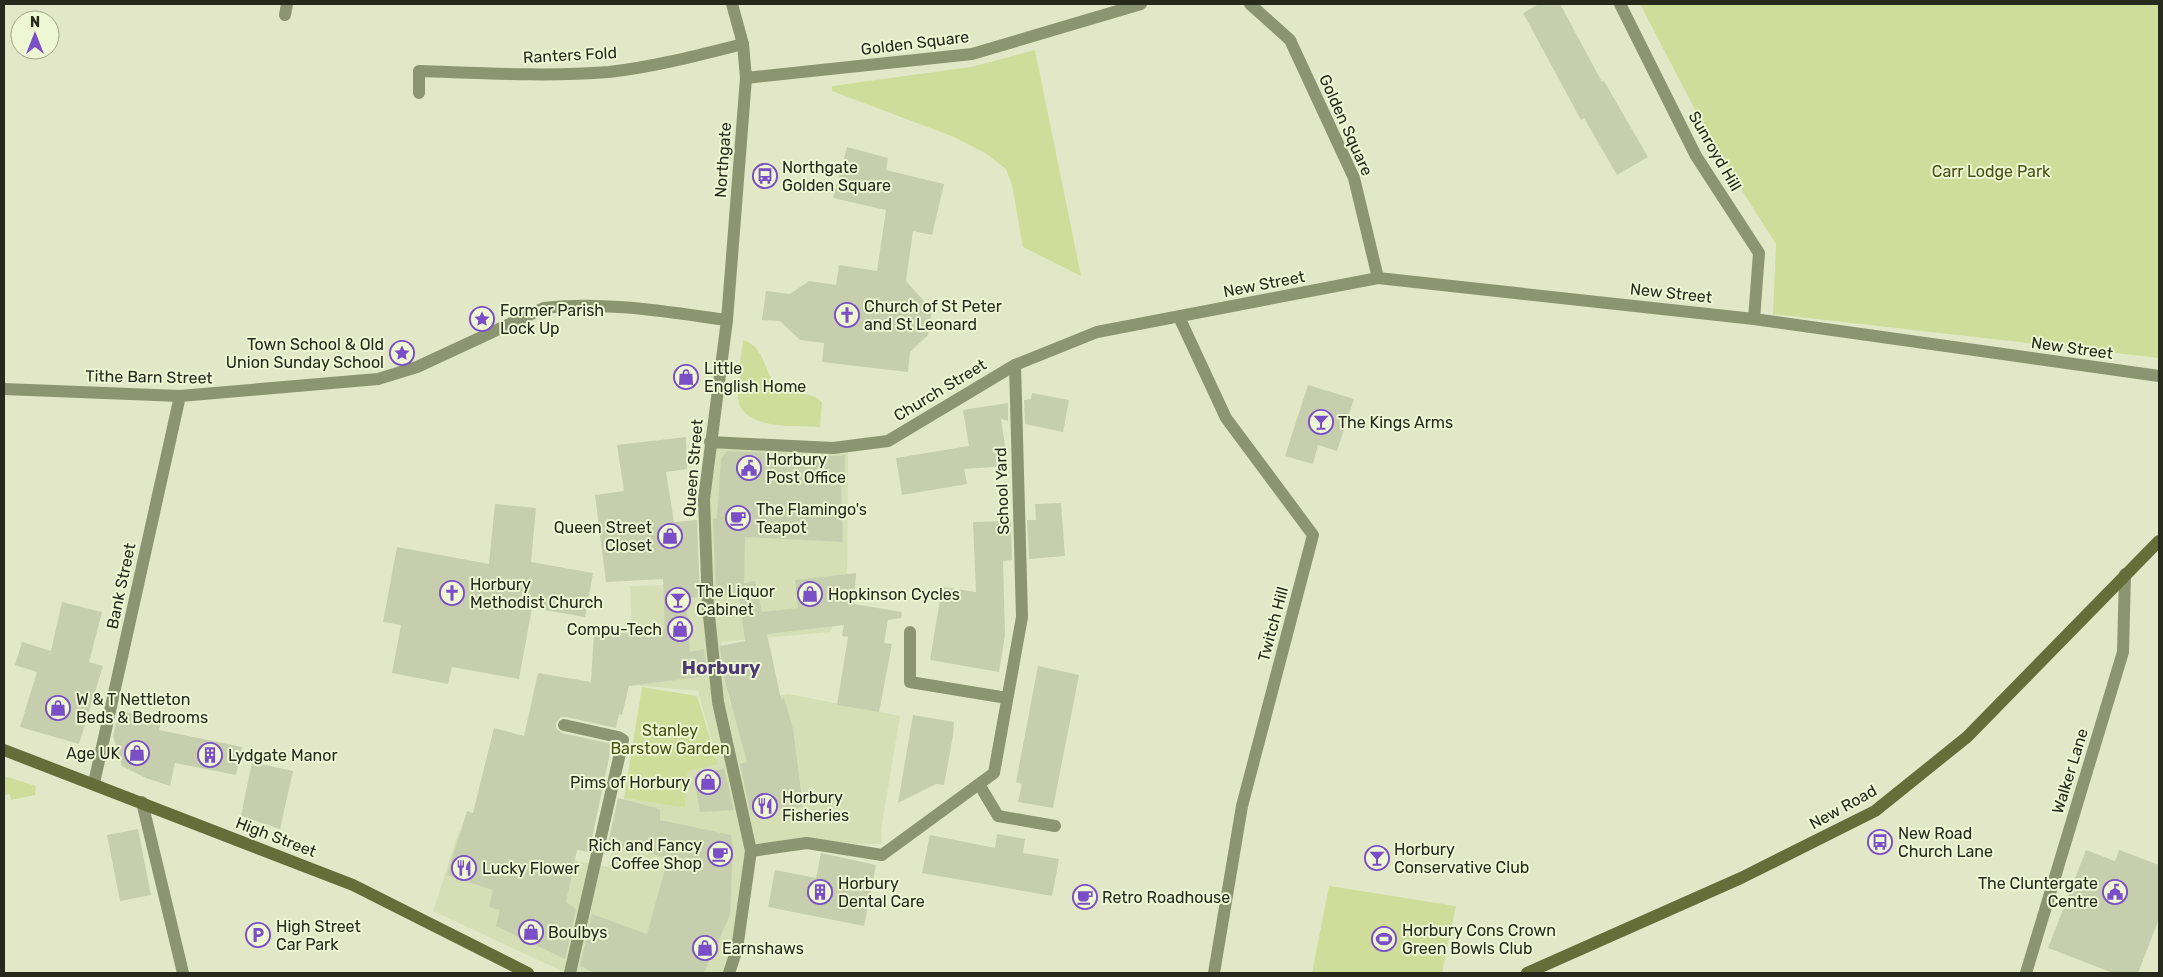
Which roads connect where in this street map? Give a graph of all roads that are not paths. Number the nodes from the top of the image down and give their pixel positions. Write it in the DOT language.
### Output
graph roads {
  1 [pos="732,4"];
  2 [pos="1141,4"];
  3 [pos="1250,4"];
  4 [pos="1620,4"];
  5 [pos="743,44"];
  6 [pos="746,78"];
  7 [pos="419,93"];
  8 [pos="1378,278"];
  9 [pos="1179,316"];
  10 [pos="1754,318"];
  11 [pos="727,320"];
  12 [pos="1015,365"];
  13 [pos="2159,376"];
  14 [pos="4,390"];
  15 [pos="180,396"];
  16 [pos="710,442"];
  17 [pos="2159,541"];
  18 [pos="2125,574"];
  19 [pos="910,632"];
  20 [pos="1007,698"];
  21 [pos="564,725"];
  22 [pos="4,750"];
  23 [pos="94,783"];
  24 [pos="979,784"];
  25 [pos="142,802"];
  26 [pos="1055,826"];
  27 [pos="751,851"];
  28 [pos="520,972"];
  29 [pos="183,973"];
  30 [pos="570,973"];
  31 [pos="729,973"];
  32 [pos="1214,973"];
  33 [pos="1527,973"];
  34 [pos="2026,973"];
  1 -- 5 [label="street, Northgate"];
  2 -- 6 [label="street, Golden Square"];
  3 -- 8 [label="street, Golden Square"];
  4 -- 10 [label="street, Sunroyd Hill"];
  5 -- 6 [label="street, Northgate"];
  5 -- 7 [label="street, Ranters Fold"];
  6 -- 11 [label="street, Northgate"];
  8 -- 9 [label="street, New Street"];
  8 -- 10 [label="street, New Street"];
  9 -- 12 [label="street, Church Street"];
  9 -- 32 [label="street, Twitch Hill"];
  10 -- 13 [label="street, New Street"];
  11 -- 15 [label="street, Tithe Barn Street"];
  11 -- 16 [label="street, Queen Street"];
  12 -- 16 [label="street, Church Street"];
  12 -- 20 [label="street, School Yard"];
  14 -- 15 [label="street, Tithe Barn Street"];
  15 -- 23 [label="street, Bank Street"];
  16 -- 27 [label="street, Queen Street"];
  17 -- 18 [label="main road, New Road"];
  18 -- 33 [label="main road, New Road"];
  18 -- 34 [label="street, Walker Lane"];
  19 -- 20 [label="street"];
  20 -- 24 [label="street, School Yard"];
  21 -- 30 [label="street"];
  22 -- 23 [label="main road, High Street"];
  23 -- 25 [label="main road, High Street"];
  24 -- 26 [label="street"];
  24 -- 27 [label="street, School Yard"];
  25 -- 28 [label="main road, High Street"];
  25 -- 29 [label="street"];
  27 -- 31 [label="street, Queen Street"];
}
